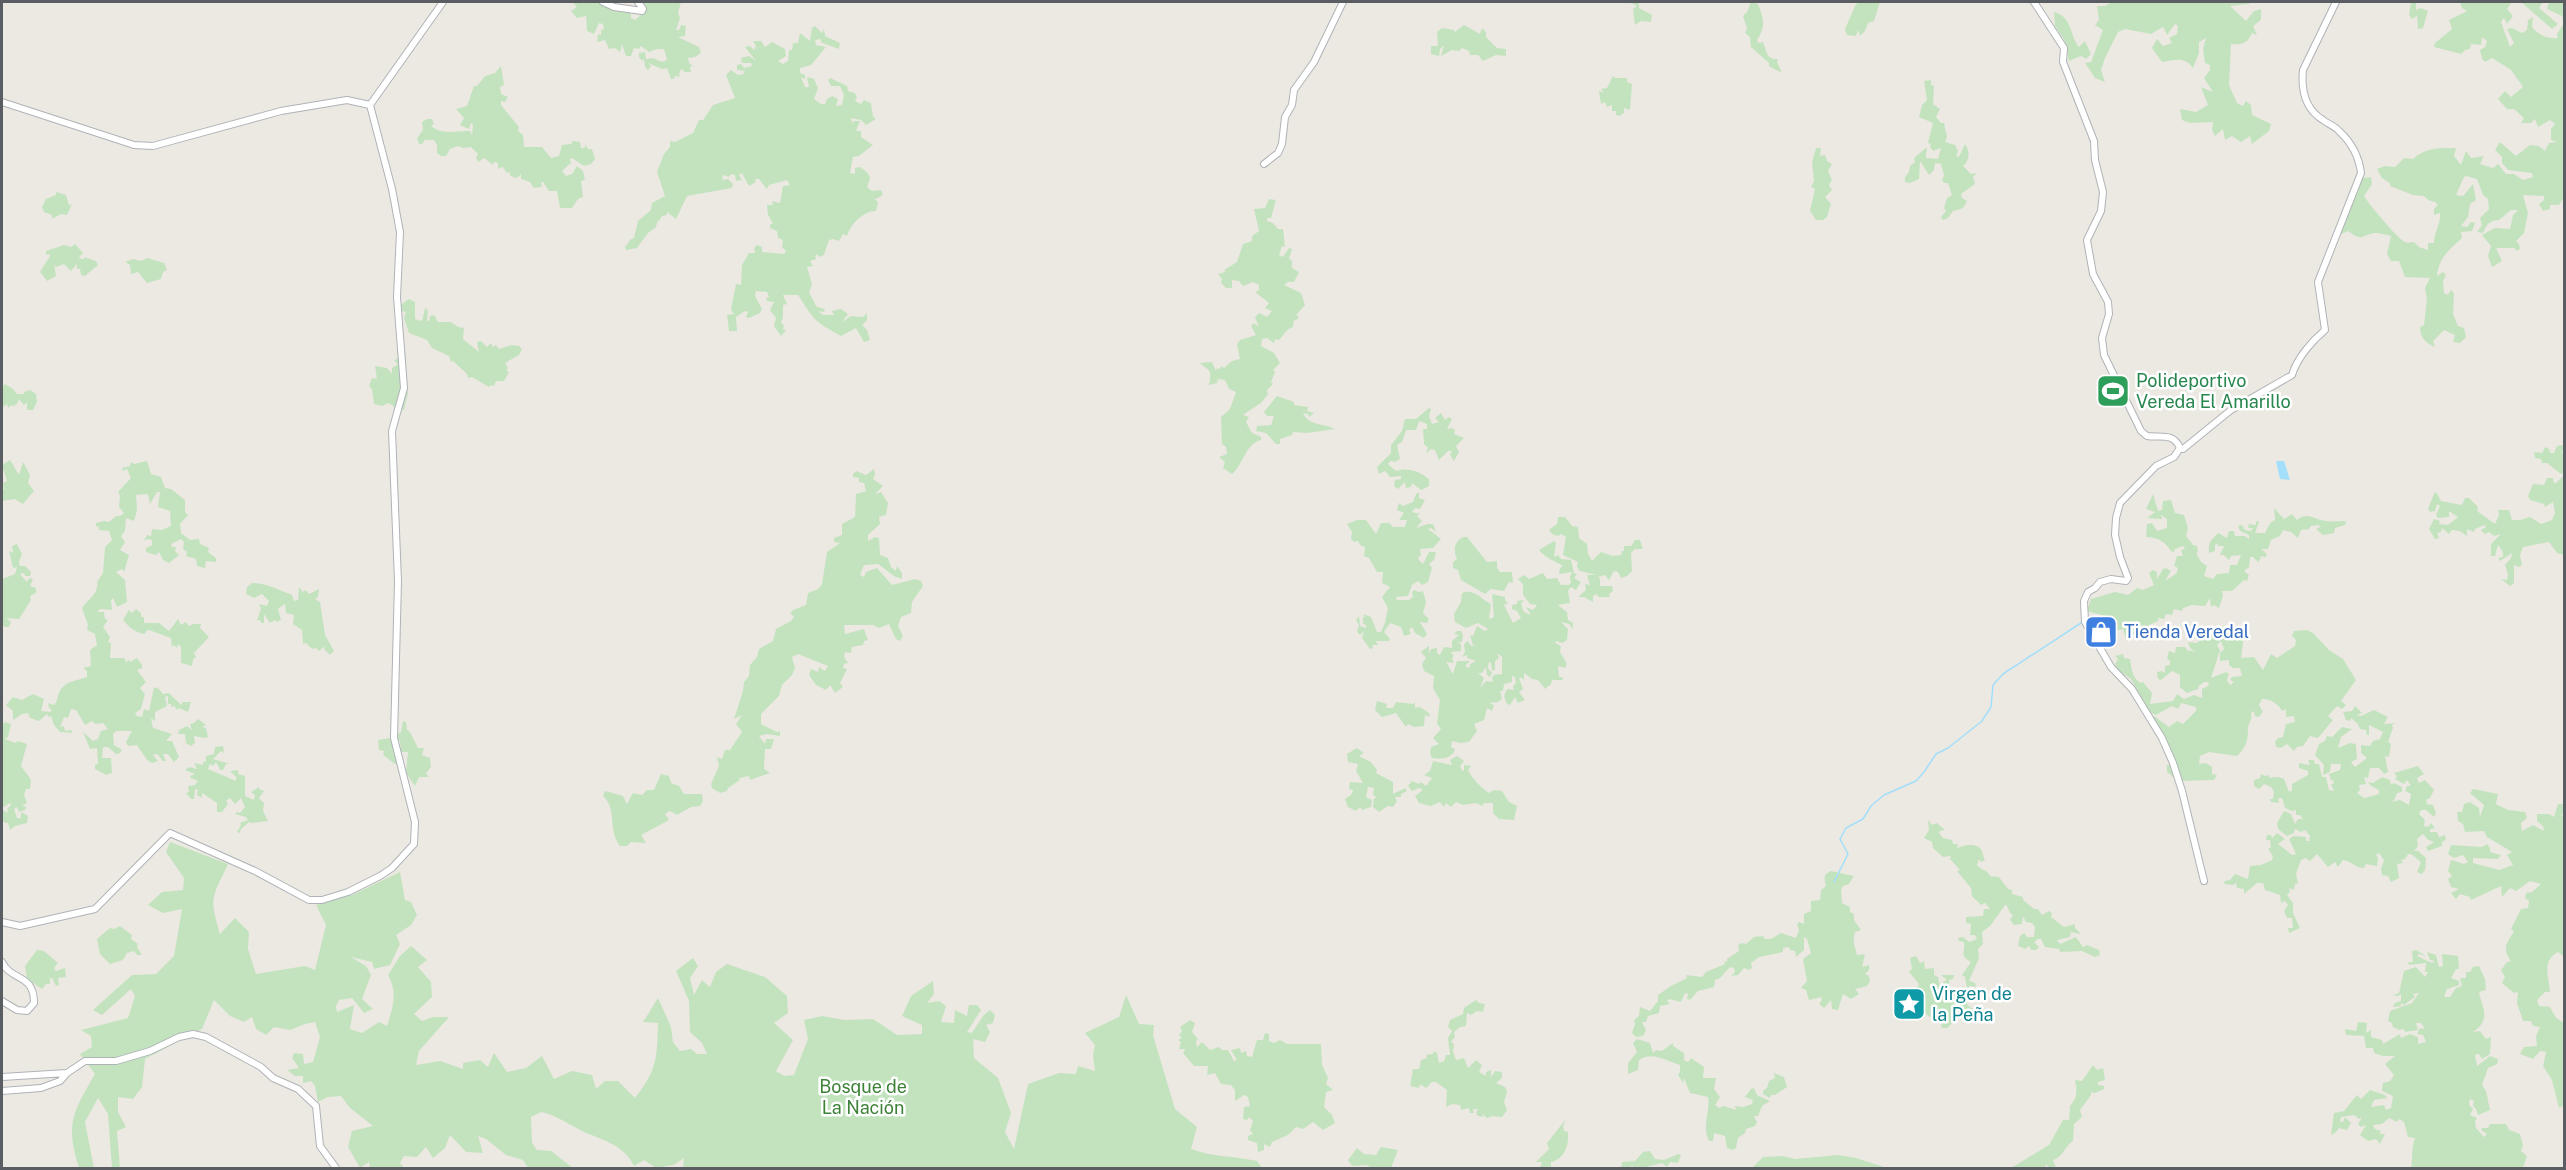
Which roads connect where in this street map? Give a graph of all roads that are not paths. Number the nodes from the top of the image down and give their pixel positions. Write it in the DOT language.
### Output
graph roads {
  1 [pos="443,2"];
  2 [pos="603,2"];
  3 [pos="638,2"];
  4 [pos="1342,2"];
  5 [pos="2034,2"];
  6 [pos="2336,2"];
  7 [pos="2,102"];
  8 [pos="370,105"];
  9 [pos="1264,165"];
  10 [pos="2180,448"];
  11 [pos="2204,881"];
  12 [pos="2,922"];
  13 [pos="2,962"];
  14 [pos="2,1001"];
  15 [pos="67,1073"];
  16 [pos="2,1077"];
  17 [pos="2,1091"];
  18 [pos="336,1168"];
  1 -- 8 [label="street"];
  2 -- 3 [label="street"];
  4 -- 9 [label="street"];
  5 -- 10 [label="street"];
  6 -- 10 [label="street"];
  7 -- 8 [label="street"];
  8 -- 12 [label="street"];
  10 -- 11 [label="street"];
  13 -- 14 [label="street"];
  15 -- 16 [label="street"];
  15 -- 17 [label="street"];
  15 -- 18 [label="street"];
}
